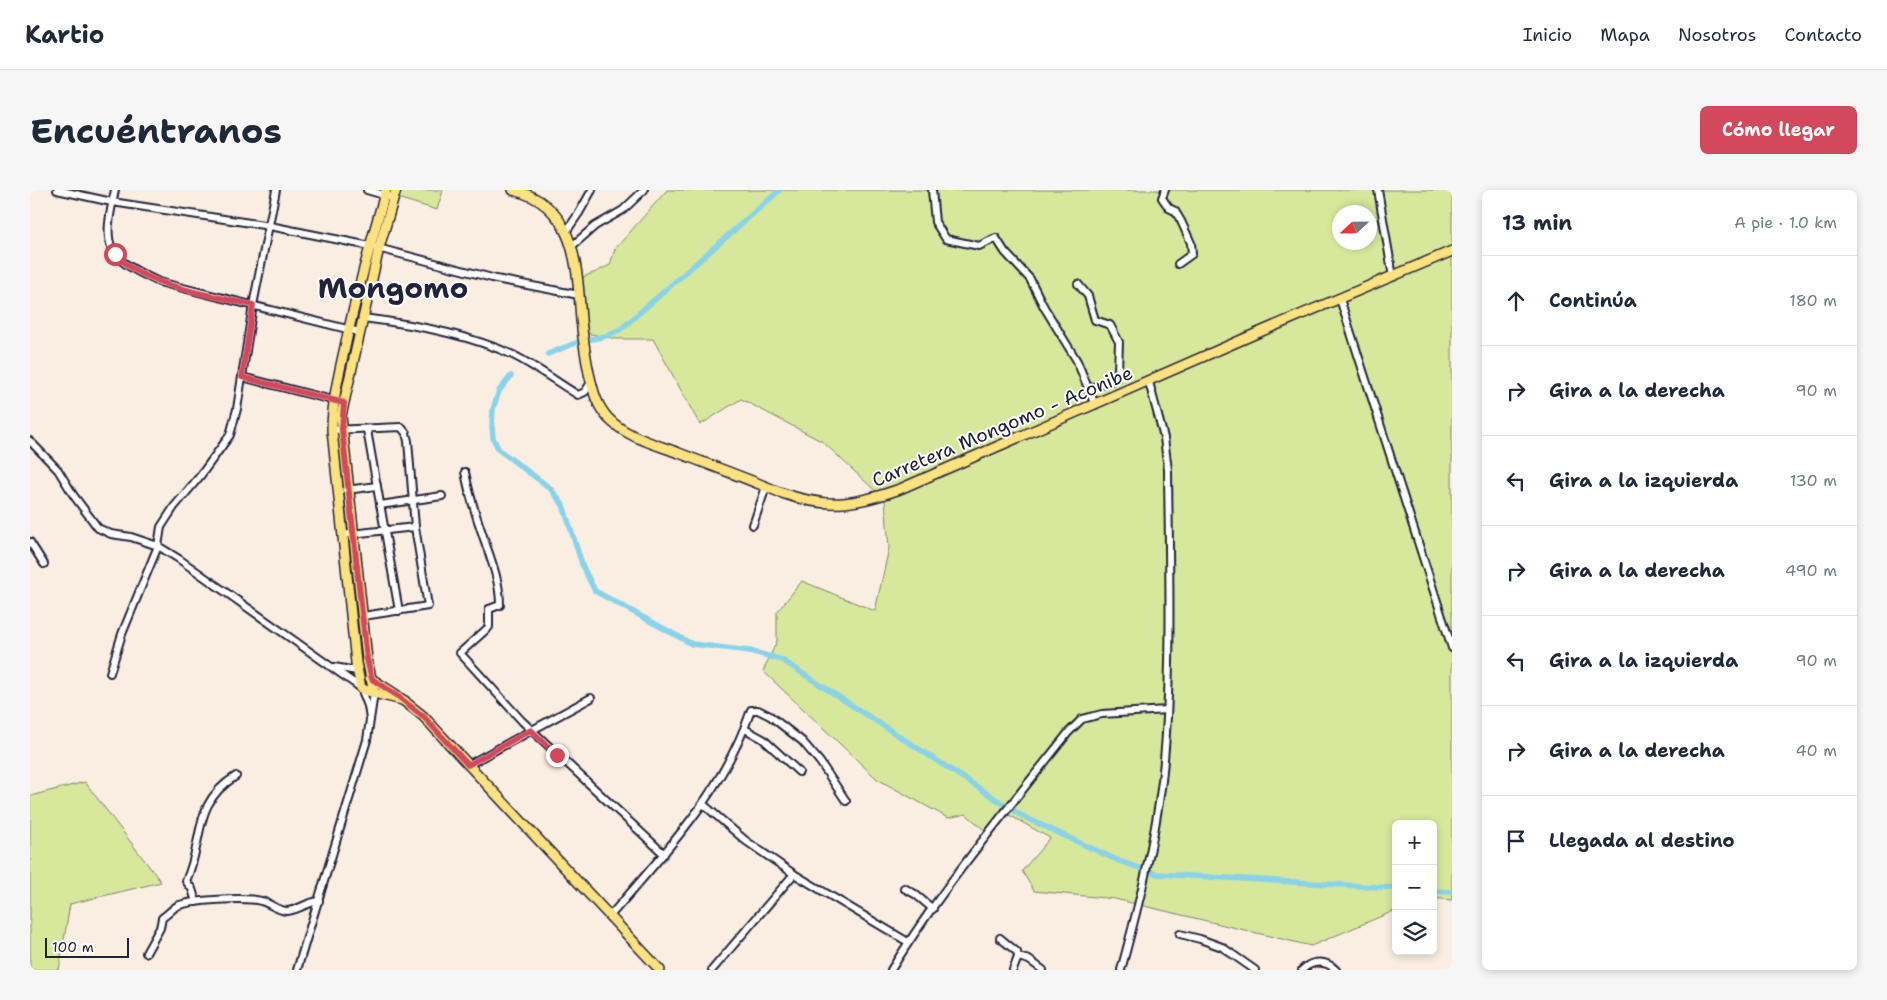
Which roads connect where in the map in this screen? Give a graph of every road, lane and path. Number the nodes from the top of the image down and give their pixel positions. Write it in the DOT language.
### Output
graph roads {
  1 [pos="57,190"];
  2 [pos="115,190"];
  3 [pos="276,190"];
  4 [pos="367,190"];
  5 [pos="513,190"];
  6 [pos="592,190"];
  7 [pos="644,190"];
  8 [pos="932,190"];
  9 [pos="1165,190"];
  10 [pos="1378,190"];
  11 [pos="390,193"];
  12 [pos="112,202"];
  13 [pos="270,226"];
  14 [pos="566,232"];
  15 [pos="374,247"];
  16 [pos="572,247"];
  17 [pos="1452,251"];
  18 [pos="1178,264"];
  19 [pos="1393,277"];
  20 [pos="1078,284"];
  21 [pos="579,295"];
  22 [pos="1340,299"];
  23 [pos="253,305"];
  24 [pos="363,318"];
  25 [pos="349,330"];
  26 [pos="360,332"];
  27 [pos="242,377"];
  28 [pos="591,382"];
  29 [pos="1149,382"];
  30 [pos="1089,389"];
  31 [pos="334,400"];
  32 [pos="344,403"];
  33 [pos="1096,405"];
  34 [pos="337,430"];
  35 [pos="367,430"];
  36 [pos="30,441"];
  37 [pos="465,472"];
  38 [pos="377,486"];
  39 [pos="766,487"];
  40 [pos="343,491"];
  41 [pos="442,496"];
  42 [pos="412,500"];
  43 [pos="380,505"];
  44 [pos="753,525"];
  45 [pos="415,527"];
  46 [pos="384,531"];
  47 [pos="354,534"];
  48 [pos="342,535"];
  49 [pos="30,542"];
  50 [pos="158,546"];
  51 [pos="44,564"];
  52 [pos="399,611"];
  53 [pos="363,616"];
  54 [pos="1452,648"];
  55 [pos="330,666"];
  56 [pos="357,671"];
  57 [pos="110,673"];
  58 [pos="372,679"];
  59 [pos="361,688"];
  60 [pos="374,694"];
  61 [pos="591,698"];
  62 [pos="405,701"];
  63 [pos="1167,710"];
  64 [pos="370,718"];
  65 [pos="745,729"];
  66 [pos="531,730"];
  67 [pos="468,765"];
  68 [pos="799,772"];
  69 [pos="236,776"];
  70 [pos="846,801"];
  71 [pos="703,804"];
  72 [pos="664,854"];
  73 [pos="794,874"];
  74 [pos="904,888"];
  75 [pos="319,901"];
  76 [pos="196,902"];
  77 [pos="933,909"];
  78 [pos="609,917"];
  79 [pos="1180,934"];
  80 [pos="1000,938"];
  81 [pos="908,942"];
  82 [pos="146,953"];
  83 [pos="1018,957"];
  84 [pos="297,970"];
  85 [pos="660,970"];
  86 [pos="712,970"];
  87 [pos="891,970"];
  88 [pos="1013,970"];
  89 [pos="1043,970"];
  90 [pos="1121,970"];
  91 [pos="1255,970"];
  92 [pos="1302,970"];
  93 [pos="1336,970"];
  1 -- 12 [label="street"];
  2 -- 12 [label="street"];
  3 -- 13 [label="street"];
  4 -- 11 [label="street"];
  5 -- 14 [label="main road, Carretera Mongomo - Aconibe"];
  6 -- 14 [label="street"];
  7 -- 16 [label="street"];
  8 -- 30 [label="street"];
  9 -- 18 [label="street"];
  10 -- 19 [label="street"];
  11 -- 15 [label="main road"];
  12 -- 13 [label="street"];
  12 -- 23 [label="street"];
  13 -- 15 [label="street"];
  13 -- 23 [label="street"];
  14 -- 16 [label="main road, Carretera Mongomo - Aconibe"];
  15 -- 21 [label="street"];
  15 -- 24 [label="main road"];
  15 -- 25 [label="main road"];
  16 -- 21 [label="main road, Carretera Mongomo - Aconibe"];
  17 -- 19 [label="main road, Carretera Mongomo - Aconibe"];
  19 -- 22 [label="main road, Carretera Mongomo - Aconibe"];
  20 -- 30 [label="street"];
  21 -- 28 [label="main road, Carretera Mongomo - Aconibe"];
  22 -- 29 [label="main road, Carretera Mongomo - Aconibe"];
  22 -- 54 [label="street"];
  23 -- 25 [label="street"];
  23 -- 27 [label="street"];
  24 -- 26 [label="main road"];
  24 -- 28 [label="street"];
  25 -- 26 [label="street"];
  25 -- 31 [label="main road"];
  26 -- 32 [label="main road"];
  27 -- 31 [label="street"];
  27 -- 50 [label="street"];
  28 -- 39 [label="main road, Carretera Mongomo - Aconibe"];
  29 -- 33 [label="main road, Carretera Mongomo - Aconibe"];
  29 -- 63 [label="street"];
  30 -- 33 [label="street"];
  31 -- 32 [label="street"];
  31 -- 34 [label="main road"];
  32 -- 34 [label="main road"];
  33 -- 39 [label="main road, Carretera Mongomo - Aconibe"];
  34 -- 35 [label="street"];
  34 -- 40 [label="main road"];
  35 -- 38 [label="street"];
  35 -- 42 [label="street"];
  36 -- 50 [label="street"];
  37 -- 66 [label="street"];
  38 -- 40 [label="street"];
  38 -- 43 [label="street"];
  39 -- 44 [label="street"];
  40 -- 47 [label="main road"];
  40 -- 48 [label="main road"];
  41 -- 42 [label="street"];
  42 -- 43 [label="street"];
  42 -- 45 [label="street"];
  43 -- 46 [label="street"];
  45 -- 46 [label="street"];
  45 -- 52 [label="street"];
  46 -- 47 [label="street"];
  46 -- 52 [label="street"];
  47 -- 48 [label="street"];
  47 -- 53 [label="main road"];
  48 -- 56 [label="main road"];
  49 -- 51 [label="street"];
  50 -- 55 [label="street"];
  50 -- 57 [label="street"];
  52 -- 53 [label="street"];
  53 -- 58 [label="main road"];
  55 -- 56 [label="street"];
  55 -- 59 [label="street"];
  56 -- 58 [label="main road"];
  56 -- 59 [label="main road"];
  58 -- 60 [label="main road"];
  58 -- 62 [label="main road"];
  59 -- 60 [label="main road"];
  59 -- 64 [label="street"];
  60 -- 62 [label="main road"];
  60 -- 64 [label="street"];
  61 -- 66 [label="street"];
  62 -- 67 [label="main road"];
  63 -- 77 [label="street"];
  63 -- 90 [label="street"];
  64 -- 75 [label="street"];
  65 -- 68 [label="street"];
  65 -- 70 [label="street"];
  65 -- 71 [label="street"];
  66 -- 67 [label="street"];
  66 -- 72 [label="street"];
  67 -- 78 [label="main road"];
  69 -- 76 [label="street"];
  71 -- 72 [label="street"];
  71 -- 73 [label="street"];
  72 -- 78 [label="street"];
  73 -- 81 [label="street"];
  73 -- 86 [label="street"];
  74 -- 77 [label="street"];
  75 -- 76 [label="street"];
  75 -- 84 [label="street"];
  76 -- 82 [label="street"];
  77 -- 81 [label="street"];
  78 -- 85 [label="main road"];
  79 -- 91 [label="street"];
  80 -- 83 [label="street"];
  81 -- 87 [label="street"];
  83 -- 88 [label="street"];
  83 -- 89 [label="street"];
  92 -- 93 [label="street"];
}
